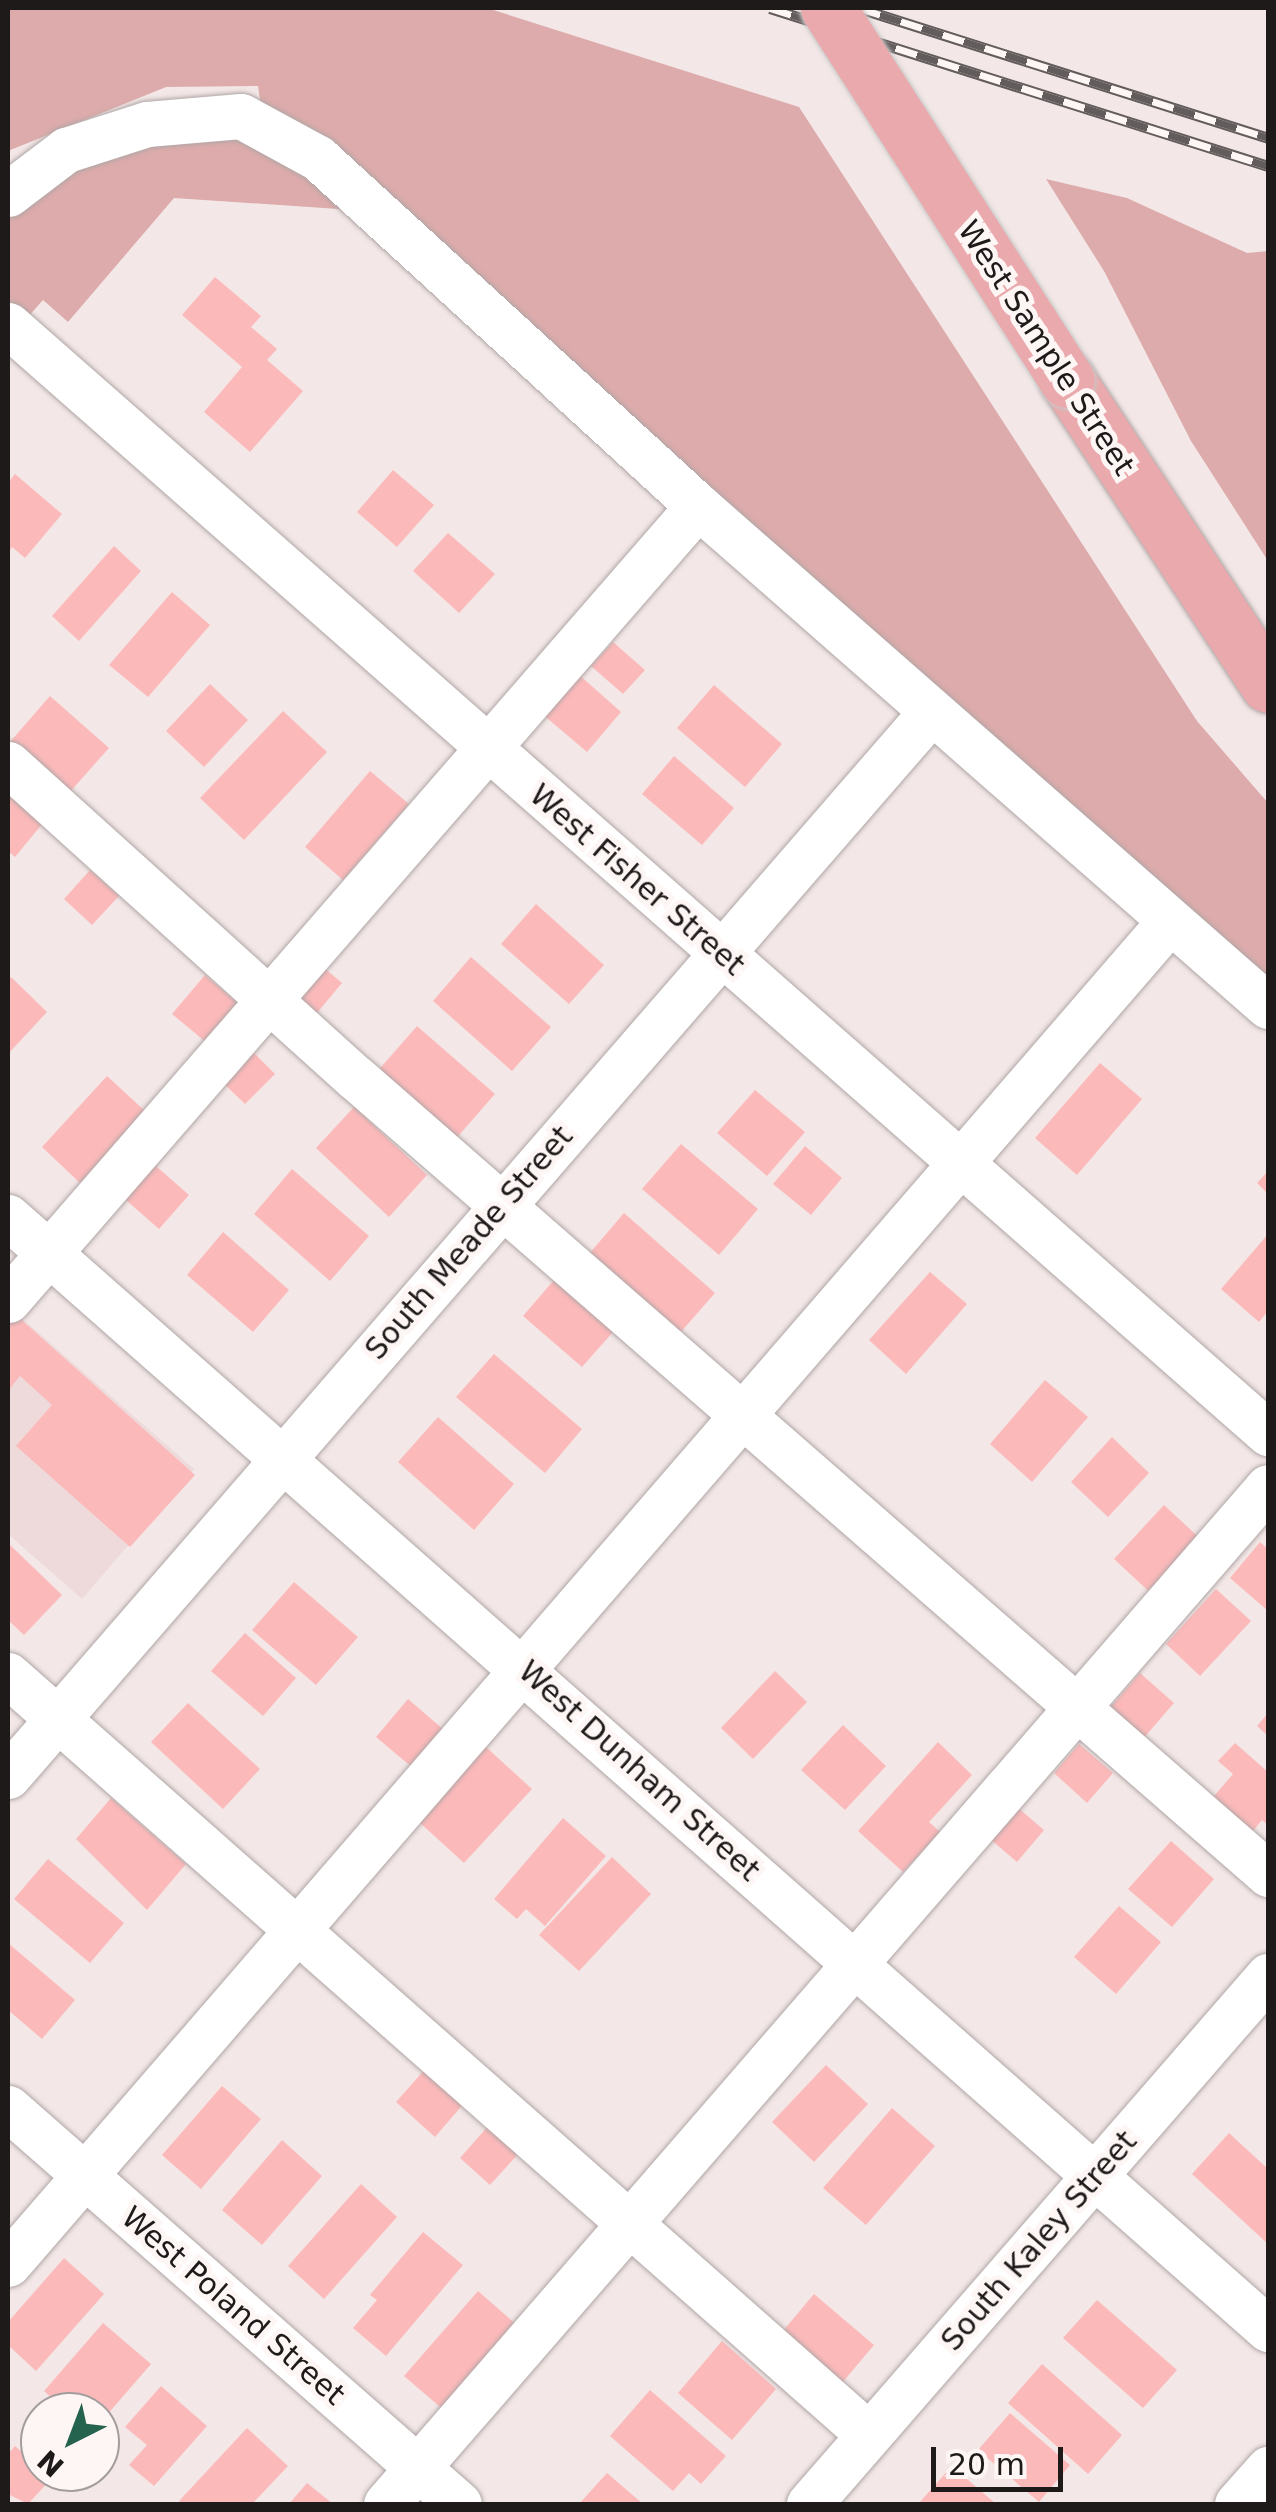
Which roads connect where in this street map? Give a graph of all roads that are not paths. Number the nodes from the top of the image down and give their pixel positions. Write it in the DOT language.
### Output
graph roads {
  1 [pos="828,8"];
  2 [pos="8,194"];
  3 [pos="8,325"];
  4 [pos="698,506"];
  5 [pos="1268,685"];
  6 [pos="931,712"];
  7 [pos="487,749"];
  8 [pos="8,764"];
  9 [pos="1170,922"];
  10 [pos="720,954"];
  11 [pos="270,998"];
  12 [pos="1268,1006"];
  13 [pos="960,1164"];
  14 [pos="503,1204"];
  15 [pos="8,1217"];
  16 [pos="48,1253"];
  17 [pos="8,1300"];
  18 [pos="748,1414"];
  19 [pos="1268,1433"];
  20 [pos="283,1458"];
  21 [pos="1268,1487"];
  22 [pos="525,1670"];
  23 [pos="8,1675"];
  24 [pos="1075,1706"];
  25 [pos="57,1719"];
  26 [pos="8,1776"];
  27 [pos="1268,1874"];
  28 [pos="296,1930"];
  29 [pos="856,1963"];
  30 [pos="1268,1976"];
  31 [pos="8,2108"];
  32 [pos="84,2176"];
  33 [pos="1096,2176"];
  34 [pos="630,2224"];
  35 [pos="8,2264"];
  36 [pos="1268,2329"];
  37 [pos="870,2435"];
  38 [pos="418,2468"];
  39 [pos="1268,2469"];
  40 [pos="386,2504"];
  41 [pos="459,2504"];
  42 [pos="809,2504"];
  43 [pos="1237,2504"];
  1 -- 5 [label="main road, West Sample Street, bridge"];
  2 -- 4 [label="street"];
  3 -- 7 [label="street, West Fisher Street"];
  4 -- 6 [label="street"];
  4 -- 7 [label="street"];
  6 -- 9 [label="street"];
  6 -- 10 [label="street, South Meade Street"];
  7 -- 10 [label="street, West Fisher Street"];
  7 -- 11 [label="street"];
  8 -- 11 [label="street"];
  9 -- 12 [label="street"];
  9 -- 13 [label="street"];
  10 -- 13 [label="street, West Fisher Street"];
  10 -- 14 [label="street, South Meade Street"];
  11 -- 14 [label="street"];
  11 -- 16 [label="street"];
  13 -- 18 [label="street"];
  13 -- 19 [label="street, West Fisher Street"];
  14 -- 18 [label="street"];
  14 -- 20 [label="street, South Meade Street"];
  15 -- 16 [label="street, West Dunham Street"];
  16 -- 17 [label="street"];
  16 -- 20 [label="street, West Dunham Street"];
  18 -- 22 [label="street"];
  18 -- 24 [label="street"];
  20 -- 22 [label="street, West Dunham Street"];
  20 -- 25 [label="street, South Meade Street"];
  21 -- 24 [label="street"];
  22 -- 28 [label="street"];
  22 -- 29 [label="street, West Dunham Street"];
  23 -- 25 [label="street"];
  24 -- 27 [label="street"];
  24 -- 29 [label="street"];
  25 -- 26 [label="street, South Meade Street"];
  25 -- 28 [label="street"];
  28 -- 32 [label="street"];
  28 -- 34 [label="street"];
  29 -- 33 [label="street, West Dunham Street"];
  29 -- 34 [label="street"];
  30 -- 33 [label="street, South Kaley Street"];
  31 -- 32 [label="street, West Poland Street"];
  32 -- 35 [label="street"];
  32 -- 38 [label="street, West Poland Street"];
  33 -- 36 [label="street, West Dunham Street"];
  33 -- 37 [label="street, South Kaley Street"];
  34 -- 37 [label="street"];
  34 -- 38 [label="street"];
  37 -- 42 [label="street, South Kaley Street"];
  38 -- 40 [label="street"];
  38 -- 41 [label="street, West Poland Street"];
  39 -- 43 [label="street"];
}
